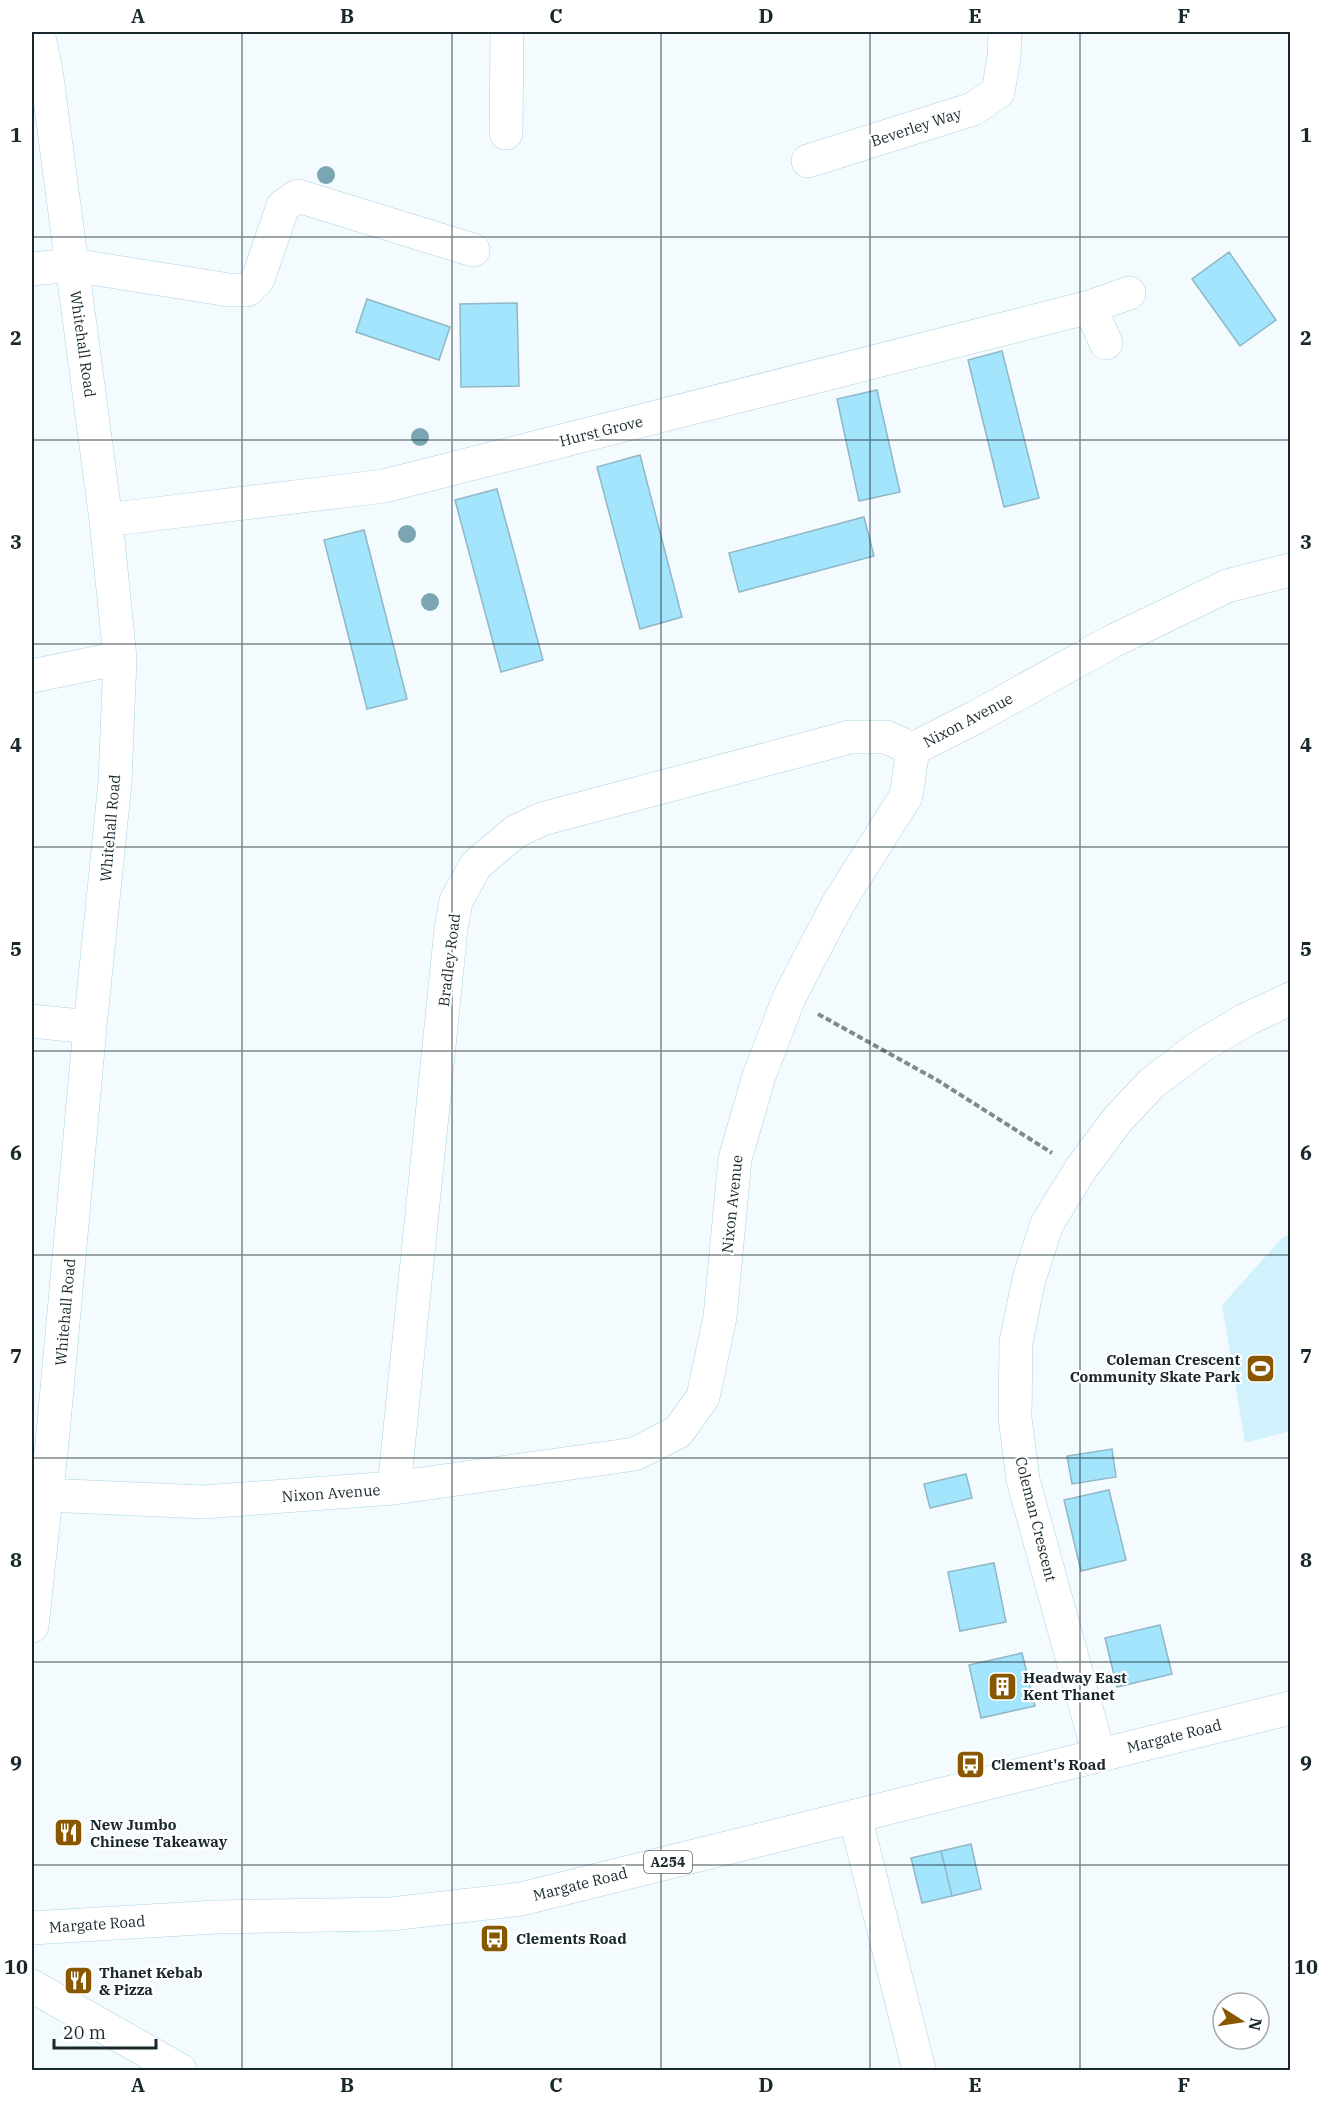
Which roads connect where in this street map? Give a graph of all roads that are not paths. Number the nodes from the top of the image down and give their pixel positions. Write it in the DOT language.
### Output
graph roads {
  1 [pos="38,32"];
  2 [pos="507,32"];
  3 [pos="1005,32"];
  4 [pos="506,133"];
  5 [pos="807,161"];
  6 [pos="473,250"];
  7 [pos="72,265"];
  8 [pos="32,269"];
  9 [pos="1129,293"];
  10 [pos="1090,307"];
  11 [pos="1106,343"];
  12 [pos="106,520"];
  13 [pos="1290,570"];
  14 [pos="120,658"];
  15 [pos="32,676"];
  16 [pos="913,750"];
  17 [pos="1290,999"];
  18 [pos="32,1021"];
  19 [pos="90,1027"];
  20 [pos="42,1433"];
  21 [pos="394,1488"];
  22 [pos="46,1496"];
  23 [pos="32,1620"];
  24 [pos="1290,1708"];
  25 [pos="1099,1755"];
  26 [pos="855,1816"];
  27 [pos="32,1928"];
  28 [pos="32,1986"];
  29 [pos="180,2070"];
  30 [pos="919,2070"];
  1 -- 7 [label="street, Whitehall Road"];
  2 -- 4 [label="street"];
  3 -- 5 [label="street, Beverley Way"];
  6 -- 7 [label="street"];
  7 -- 8 [label="street"];
  7 -- 12 [label="street, Whitehall Road"];
  9 -- 10 [label="street, Hurst Grove"];
  10 -- 11 [label="street"];
  10 -- 12 [label="street, Hurst Grove"];
  12 -- 14 [label="street, Whitehall Road"];
  13 -- 16 [label="street, Nixon Avenue"];
  14 -- 15 [label="street"];
  14 -- 19 [label="street, Whitehall Road"];
  16 -- 21 [label="street, Nixon Avenue"];
  16 -- 21 [label="street, Bradley Road"];
  17 -- 25 [label="street, Coleman Crescent"];
  18 -- 19 [label="street"];
  19 -- 20 [label="street, Whitehall Road"];
  20 -- 22 [label="street, Whitehall Road"];
  21 -- 22 [label="street, Nixon Avenue"];
  22 -- 23 [label="street, Whitehall Road"];
  24 -- 25 [label="street, Margate Road / A254"];
  25 -- 26 [label="street, Margate Road / A254"];
  26 -- 27 [label="street, Margate Road / A254"];
  26 -- 30 [label="street"];
  28 -- 29 [label="street"];
}
